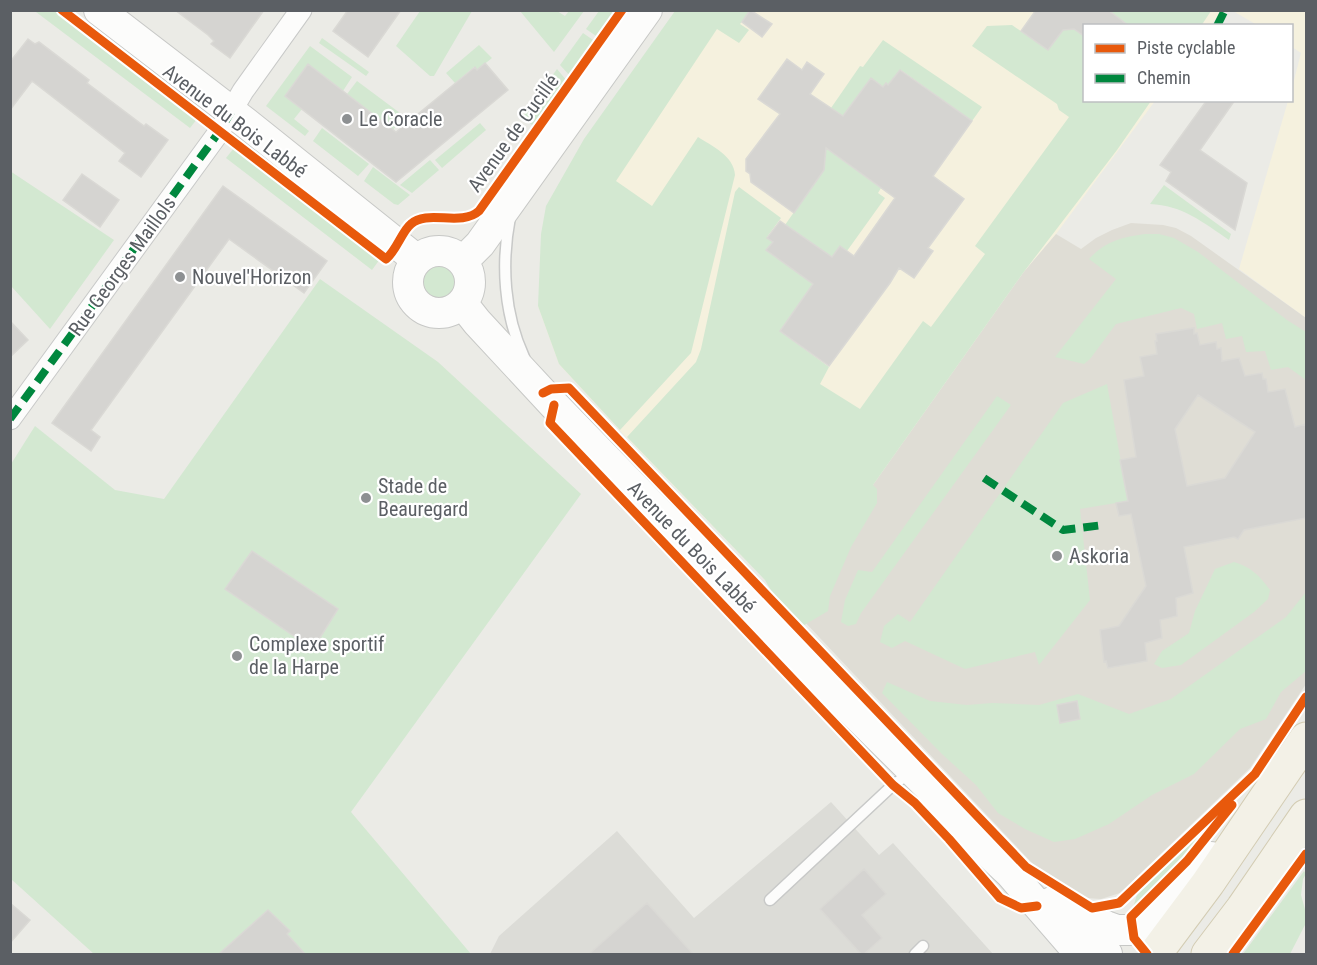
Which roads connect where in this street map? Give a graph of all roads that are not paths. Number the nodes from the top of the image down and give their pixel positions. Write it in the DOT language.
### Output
graph roads {
  1 [pos="99,10"];
  2 [pos="301,10"];
  3 [pos="647,10"];
  4 [pos="231,112"];
  5 [pos="513,197"];
  6 [pos="416,260"];
  7 [pos="463,261"];
  8 [pos="462,303"];
  9 [pos="538,388"];
  10 [pos="12,415"];
  11 [pos="1306,739"];
  12 [pos="920,778"];
  13 [pos="1261,805"];
  14 [pos="1306,816"];
  15 [pos="770,900"];
  16 [pos="1045,904"];
  17 [pos="923,946"];
  18 [pos="915,954"];
  19 [pos="1062,954"];
  20 [pos="1080,954"];
  21 [pos="1107,954"];
  22 [pos="1155,954"];
  23 [pos="1169,954"];
  24 [pos="1208,954"];
  1 -- 4 [label="street, Avenue du Bois Labbé"];
  2 -- 4 [label="street, Rue Georges Maillols"];
  3 -- 5 [label="street, Avenue de Cucillé"];
  4 -- 6 [label="street, Avenue du Bois Labbé"];
  4 -- 10 [label="street, Rue Georges Maillols"];
  5 -- 7 [label="street, Avenue de Cucillé"];
  5 -- 9 [label="lane"];
  6 -- 7 [label="street"];
  6 -- 8 [label="street"];
  7 -- 8 [label="street"];
  8 -- 9 [label="street, Avenue du Bois Labbé"];
  9 -- 12 [label="street, Avenue du Bois Labbé"];
  11 -- 13 [label="main road"];
  12 -- 15 [label="lane"];
  12 -- 16 [label="street, Avenue du Bois Labbé"];
  13 -- 16 [label="street"];
  13 -- 22 [label="main road"];
  13 -- 23 [label="street"];
  14 -- 24 [label="main road"];
  16 -- 19 [label="street, Avenue du Bois Labbé"];
  16 -- 20 [label="street, Avenue du Bois Labbé"];
  16 -- 21 [label="street, Avenue du Bois Labbé"];
  17 -- 18 [label="lane"];
}
